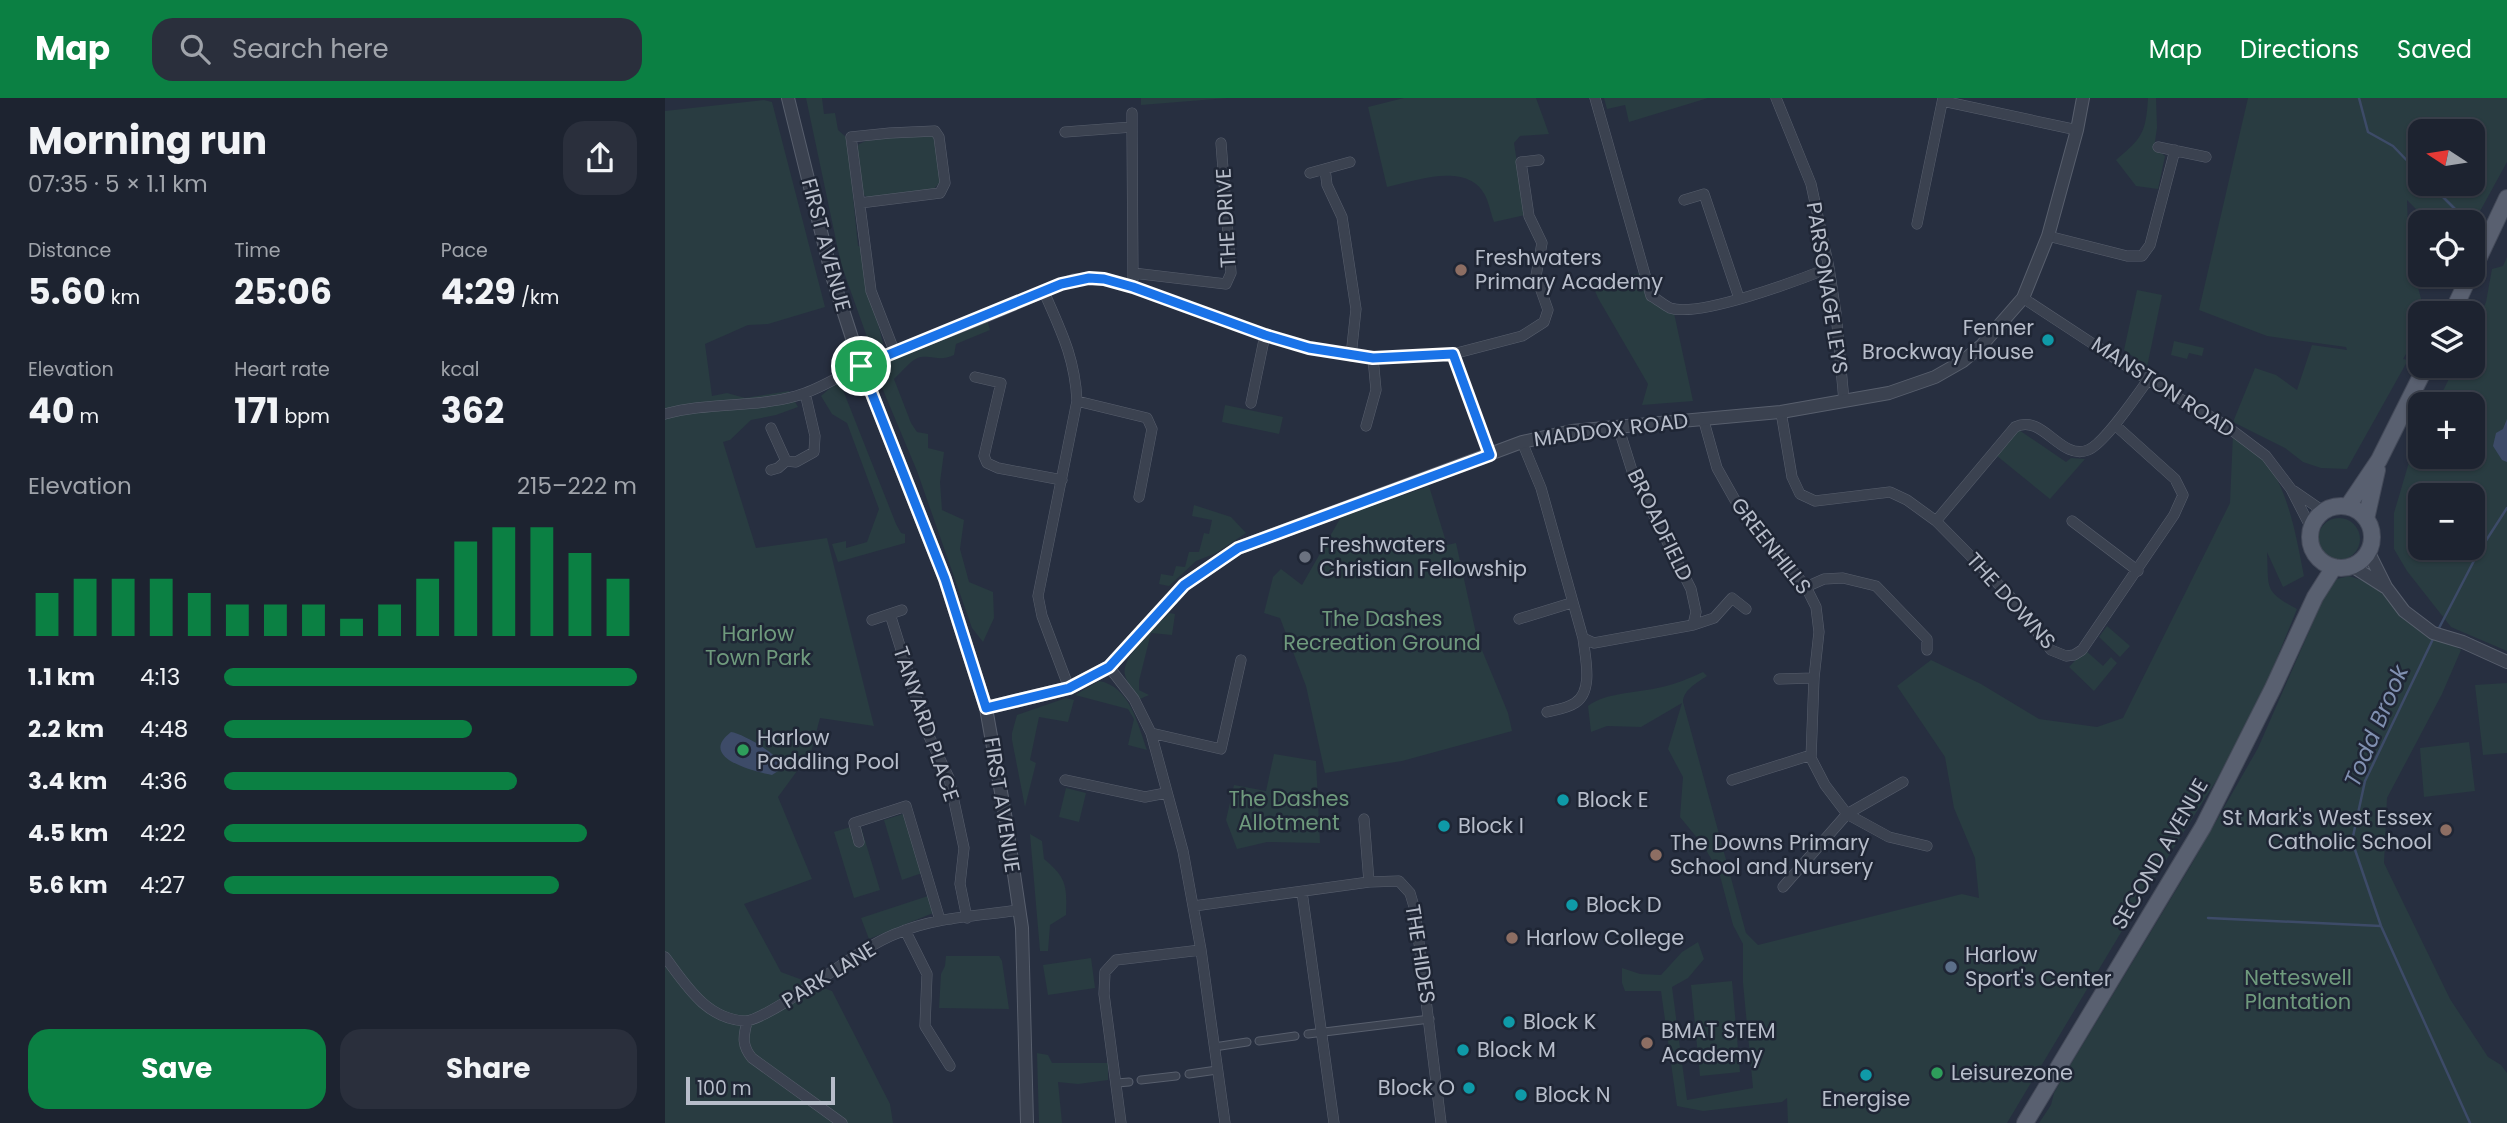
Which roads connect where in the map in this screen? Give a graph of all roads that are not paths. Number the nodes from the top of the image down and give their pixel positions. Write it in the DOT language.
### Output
graph roads {
  1 [pos="788,98"];
  2 [pos="1595,98"];
  3 [pos="1776,98"];
  4 [pos="2083,98"];
  5 [pos="1943,99"];
  6 [pos="1132,113"];
  7 [pos="1132,127"];
  8 [pos="2077,130"];
  9 [pos="1065,132"];
  10 [pos="1221,143"];
  11 [pos="2158,147"];
  12 [pos="2175,150"];
  13 [pos="2206,157"];
  14 [pos="1539,160"];
  15 [pos="1350,162"];
  16 [pos="1325,169"];
  17 [pos="1310,173"];
  18 [pos="2507,198"];
  19 [pos="1684,200"];
  20 [pos="860,203"];
  21 [pos="1917,224"];
  22 [pos="2048,236"];
  23 [pos="2485,245"];
  24 [pos="1829,268"];
  25 [pos="1133,273"];
  26 [pos="1133,287"];
  27 [pos="1044,292"];
  28 [pos="1739,298"];
  29 [pos="2023,298"];
  30 [pos="1265,335"];
  31 [pos="895,353"];
  32 [pos="1453,354"];
  33 [pos="1351,356"];
  34 [pos="1373,358"];
  35 [pos="861,366"];
  36 [pos="975,377"];
  37 [pos="2420,378"];
  38 [pos="2148,380"];
  39 [pos="805,393"];
  40 [pos="1077,401"];
  41 [pos="1844,401"];
  42 [pos="1251,404"];
  43 [pos="1781,412"];
  44 [pos="665,414"];
  45 [pos="1703,418"];
  46 [pos="2115,425"];
  47 [pos="1366,426"];
  48 [pos="1618,426"];
  49 [pos="771,428"];
  50 [pos="1522,442"];
  51 [pos="1490,455"];
  52 [pos="2379,460"];
  53 [pos="786,461"];
  54 [pos="771,470"];
  55 [pos="1062,480"];
  56 [pos="2291,489"];
  57 [pos="1139,497"];
  58 [pos="2348,506"];
  59 [pos="2323,511"];
  60 [pos="2366,519"];
  61 [pos="1937,521"];
  62 [pos="2072,521"];
  63 [pos="2311,528"];
  64 [pos="2368,551"];
  65 [pos="2327,563"];
  66 [pos="2352,566"];
  67 [pos="2138,571"];
  68 [pos="1806,587"];
  69 [pos="2386,587"];
  70 [pos="1571,603"];
  71 [pos="1746,609"];
  72 [pos="902,610"];
  73 [pos="890,614"];
  74 [pos="1519,619"];
  75 [pos="872,620"];
  76 [pos="1693,625"];
  77 [pos="1583,638"];
  78 [pos="1927,650"];
  79 [pos="1241,660"];
  80 [pos="2507,662"];
  81 [pos="1109,667"];
  82 [pos="1814,678"];
  83 [pos="1779,679"];
  84 [pos="1069,688"];
  85 [pos="986,708"];
  86 [pos="1547,712"];
  87 [pos="1151,733"];
  88 [pos="1811,755"];
  89 [pos="1065,779"];
  90 [pos="1732,780"];
  91 [pos="1903,782"];
  92 [pos="1166,793"];
  93 [pos="1847,814"];
  94 [pos="1364,819"];
  95 [pos="859,842"];
  96 [pos="1927,846"];
  97 [pos="1369,882"];
  98 [pos="1783,887"];
  99 [pos="1302,892"];
  100 [pos="1193,906"];
  101 [pos="1019,910"];
  102 [pos="967,918"];
  103 [pos="940,920"];
  104 [pos="905,930"];
  105 [pos="1201,950"];
  106 [pos="665,957"];
  107 [pos="1430,1018"];
  108 [pos="747,1022"];
  109 [pos="1322,1033"];
  110 [pos="1308,1034"];
  111 [pos="1295,1036"];
  112 [pos="1259,1041"];
  113 [pos="1248,1042"];
  114 [pos="1215,1047"];
  115 [pos="950,1066"];
  116 [pos="1217,1070"];
  117 [pos="1189,1074"];
  118 [pos="1176,1076"];
  119 [pos="1141,1080"];
  120 [pos="1129,1082"];
  121 [pos="1117,1083"];
  122 [pos="842,1123"];
  123 [pos="1027,1123"];
  124 [pos="1121,1123"];
  125 [pos="1225,1123"];
  126 [pos="1334,1123"];
  127 [pos="1441,1123"];
  128 [pos="2025,1123"];
  1 -- 35 [label="street, FIRST AVENUE"];
  2 -- 28 [label="street"];
  3 -- 24 [label="street, PARSONAGE LEYS"];
  4 -- 8 [label="street, MADDOX ROAD"];
  5 -- 8 [label="street"];
  5 -- 21 [label="street"];
  6 -- 7 [label="street"];
  7 -- 9 [label="street"];
  7 -- 25 [label="street"];
  8 -- 22 [label="street, MADDOX ROAD"];
  10 -- 25 [label="street, THE DRIVE"];
  11 -- 12 [label="street"];
  12 -- 13 [label="street"];
  12 -- 22 [label="street"];
  14 -- 32 [label="street"];
  15 -- 16 [label="street"];
  16 -- 17 [label="street"];
  16 -- 33 [label="street"];
  18 -- 23 [label="main road"];
  19 -- 28 [label="street"];
  20 -- 20 [label="street"];
  20 -- 31 [label="street"];
  22 -- 29 [label="street, MADDOX ROAD"];
  24 -- 28 [label="street"];
  24 -- 41 [label="street, PARSONAGE LEYS"];
  25 -- 26 [label="street"];
  26 -- 27 [label="street"];
  26 -- 30 [label="street"];
  27 -- 31 [label="street"];
  27 -- 40 [label="street"];
  29 -- 38 [label="street, MANSTON ROAD"];
  29 -- 41 [label="street, MADDOX ROAD"];
  30 -- 33 [label="street"];
  30 -- 42 [label="street"];
  31 -- 35 [label="street"];
  32 -- 34 [label="street"];
  32 -- 51 [label="street"];
  33 -- 34 [label="street"];
  34 -- 47 [label="street"];
  35 -- 39 [label="street"];
  35 -- 85 [label="street, FIRST AVENUE"];
  36 -- 55 [label="street"];
  37 -- 52 [label="main road"];
  38 -- 46 [label="street"];
  38 -- 56 [label="street, MANSTON ROAD"];
  39 -- 44 [label="street"];
  39 -- 53 [label="street"];
  40 -- 55 [label="street"];
  40 -- 57 [label="street"];
  41 -- 43 [label="street, MADDOX ROAD"];
  43 -- 45 [label="street, MADDOX ROAD"];
  43 -- 61 [label="street, THE DOWNS"];
  45 -- 48 [label="street, MADDOX ROAD"];
  45 -- 68 [label="street, GREENHILLS"];
  46 -- 61 [label="street"];
  46 -- 67 [label="street, THE DOWNS"];
  48 -- 50 [label="street, MADDOX ROAD"];
  48 -- 76 [label="street, BROADFIELD"];
  49 -- 53 [label="street"];
  50 -- 51 [label="street, MADDOX ROAD"];
  50 -- 70 [label="street"];
  51 -- 81 [label="street, MADDOX ROAD"];
  52 -- 58 [label="main road"];
  52 -- 60 [label="main road"];
  53 -- 54 [label="street"];
  55 -- 84 [label="street"];
  56 -- 59 [label="street, MANSTON ROAD"];
  56 -- 63 [label="street, MANSTON ROAD"];
  58 -- 59 [label="main road"];
  58 -- 60 [label="main road"];
  59 -- 63 [label="main road"];
  60 -- 64 [label="main road"];
  61 -- 67 [label="street, THE DOWNS"];
  62 -- 67 [label="street"];
  63 -- 65 [label="main road"];
  64 -- 66 [label="main road"];
  64 -- 69 [label="street"];
  65 -- 66 [label="main road"];
  65 -- 128 [label="main road, SECOND AVENUE"];
  66 -- 69 [label="street"];
  68 -- 78 [label="street"];
  68 -- 82 [label="street, GREENHILLS"];
  69 -- 80 [label="street"];
  70 -- 74 [label="street"];
  70 -- 77 [label="street"];
  71 -- 76 [label="street"];
  72 -- 73 [label="street"];
  73 -- 75 [label="street"];
  73 -- 102 [label="street, TANYARD PLACE"];
  76 -- 77 [label="street"];
  77 -- 86 [label="street"];
  79 -- 87 [label="street"];
  81 -- 84 [label="street, MADDOX ROAD"];
  81 -- 87 [label="street"];
  82 -- 83 [label="street"];
  82 -- 88 [label="street, GREENHILLS"];
  84 -- 85 [label="street, MADDOX ROAD"];
  85 -- 101 [label="street, FIRST AVENUE"];
  87 -- 92 [label="street"];
  88 -- 90 [label="street"];
  88 -- 93 [label="street, GREENHILLS"];
  89 -- 92 [label="street"];
  91 -- 93 [label="street"];
  92 -- 100 [label="street"];
  93 -- 96 [label="street, GREENHILLS"];
  93 -- 98 [label="street"];
  94 -- 97 [label="street"];
  95 -- 103 [label="street"];
  97 -- 99 [label="street, THE HIDES"];
  97 -- 107 [label="street, THE HIDES"];
  99 -- 100 [label="street, THE HIDES"];
  99 -- 109 [label="street"];
  100 -- 105 [label="street"];
  101 -- 102 [label="street, PARK LANE"];
  101 -- 123 [label="street, FIRST AVENUE"];
  102 -- 103 [label="street, PARK LANE"];
  103 -- 104 [label="street, PARK LANE"];
  104 -- 108 [label="street, PARK LANE"];
  104 -- 115 [label="street"];
  105 -- 114 [label="street"];
  105 -- 121 [label="street"];
  106 -- 108 [label="street"];
  107 -- 109 [label="street, THE HIDES"];
  107 -- 127 [label="street, THE HIDES"];
  108 -- 122 [label="street"];
  109 -- 110 [label="street, THE HIDES"];
  109 -- 126 [label="street"];
  111 -- 112 [label="street"];
  113 -- 114 [label="street"];
  114 -- 116 [label="street"];
  116 -- 117 [label="street"];
  116 -- 125 [label="street"];
  118 -- 119 [label="street"];
  120 -- 121 [label="street"];
  121 -- 124 [label="street"];
}
